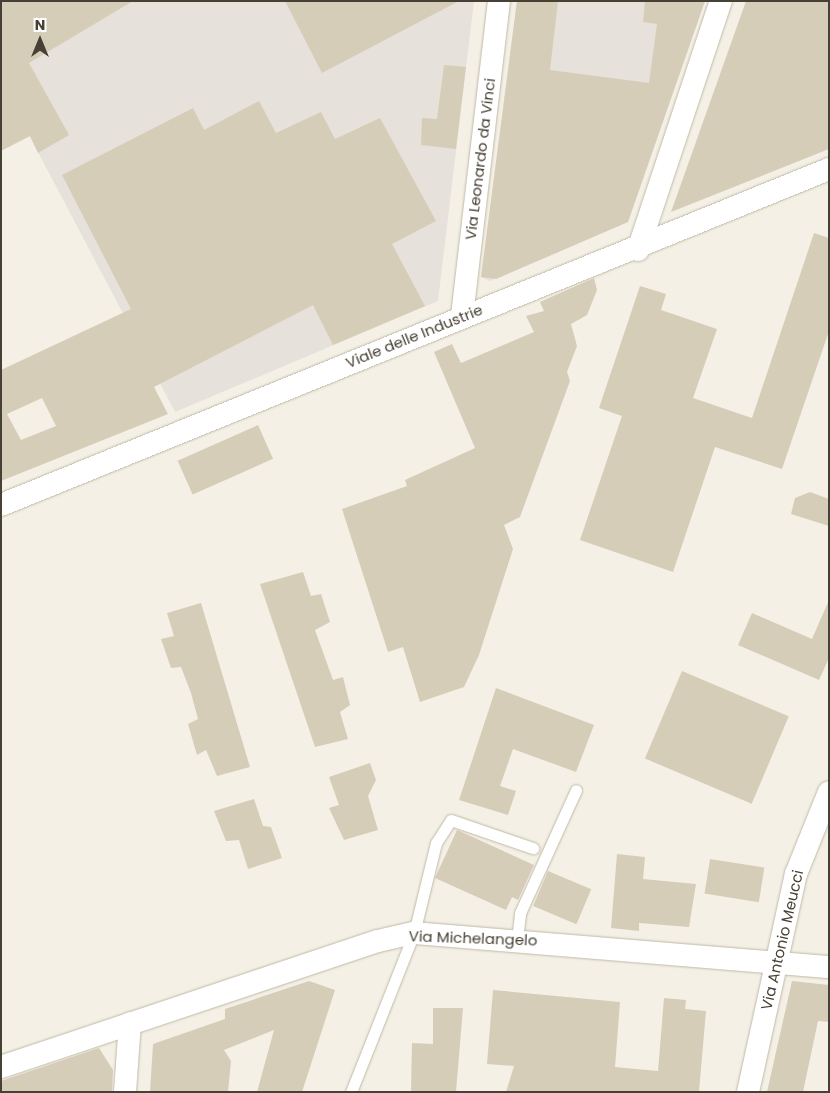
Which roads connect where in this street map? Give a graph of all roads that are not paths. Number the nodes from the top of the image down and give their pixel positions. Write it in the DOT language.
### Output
graph roads {
  1 [pos="499,1"];
  2 [pos="721,1"];
  3 [pos="829,169"];
  4 [pos="638,250"];
  5 [pos="462,316"];
  6 [pos="1,505"];
  7 [pos="576,790"];
  8 [pos="829,792"];
  9 [pos="533,848"];
  10 [pos="414,933"];
  11 [pos="517,939"];
  12 [pos="774,961"];
  13 [pos="829,967"];
  14 [pos="130,1023"];
  15 [pos="1,1068"];
  16 [pos="126,1092"];
  17 [pos="351,1092"];
  18 [pos="748,1092"];
  1 -- 5 [label="street, Via Leonardo da Vinci"];
  2 -- 4 [label="street"];
  3 -- 4 [label="street, Viale delle Industrie"];
  4 -- 5 [label="street, Viale delle Industrie"];
  5 -- 6 [label="street, Viale delle Industrie"];
  7 -- 11 [label="lane"];
  8 -- 12 [label="street, Via Antonio Meucci"];
  9 -- 10 [label="lane"];
  10 -- 11 [label="street, Via Michelangelo"];
  10 -- 14 [label="street, Via Michelangelo"];
  10 -- 17 [label="lane"];
  11 -- 12 [label="street, Via Michelangelo"];
  12 -- 13 [label="street, Via Michelangelo"];
  12 -- 18 [label="street, Via Antonio Meucci"];
  14 -- 15 [label="street, Via Michelangelo"];
  14 -- 16 [label="street"];
}
